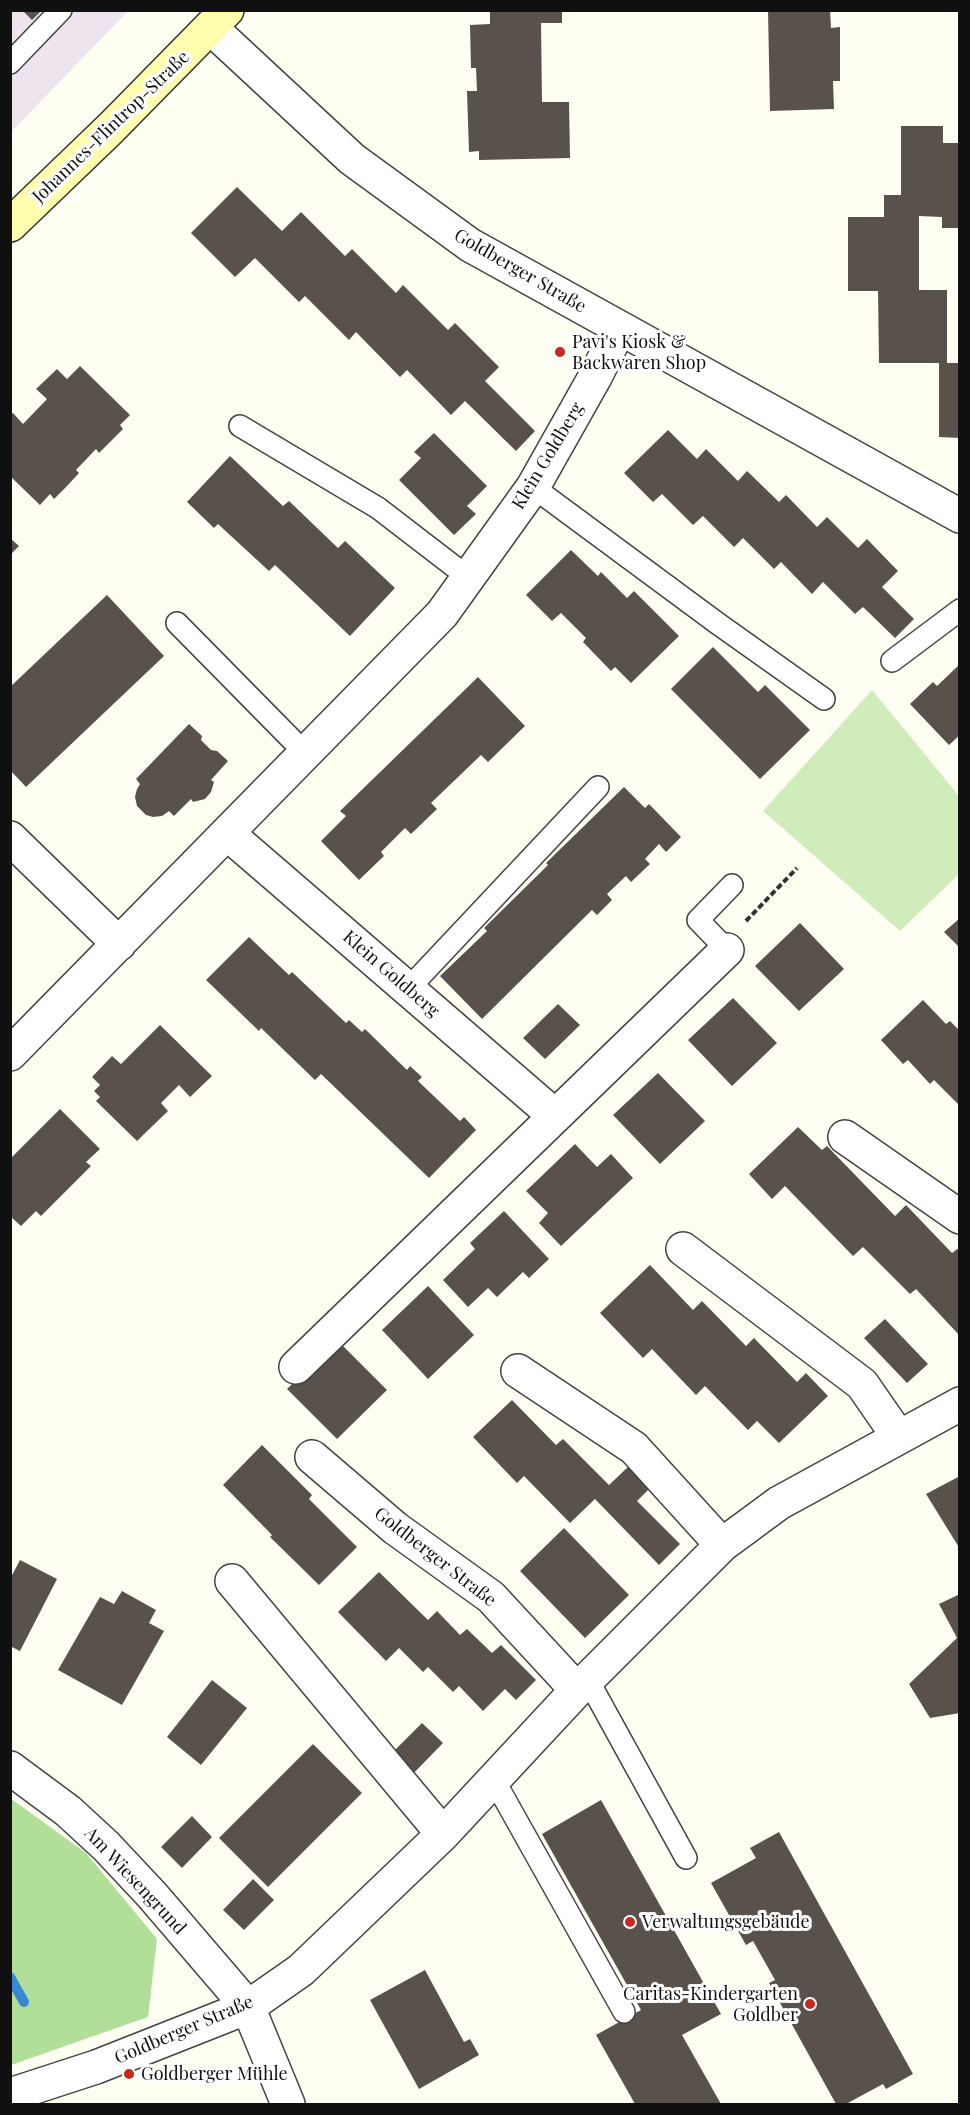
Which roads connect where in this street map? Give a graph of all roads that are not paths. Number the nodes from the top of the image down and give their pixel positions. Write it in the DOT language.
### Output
graph roads {
  1 [pos="61,10"];
  2 [pos="219,19"];
  3 [pos="10,63"];
  4 [pos="10,225"];
  5 [pos="619,329"];
  6 [pos="240,426"];
  7 [pos="533,487"];
  8 [pos="960,516"];
  9 [pos="469,578"];
  10 [pos="960,610"];
  11 [pos="177,623"];
  12 [pos="892,661"];
  13 [pos="824,699"];
  14 [pos="306,753"];
  15 [pos="598,787"];
  16 [pos="227,833"];
  17 [pos="10,838"];
  18 [pos="732,885"];
  19 [pos="119,944"];
  20 [pos="727,950"];
  21 [pos="408,989"];
  22 [pos="10,1054"];
  23 [pos="555,1116"];
  24 [pos="845,1137"];
  25 [pos="960,1217"];
  26 [pos="682,1249"];
  27 [pos="296,1367"];
  28 [pos="518,1371"];
  29 [pos="960,1404"];
  30 [pos="898,1436"];
  31 [pos="312,1457"];
  32 [pos="722,1545"];
  33 [pos="232,1581"];
  34 [pos="583,1685"];
  35 [pos="10,1768"];
  36 [pos="494,1780"];
  37 [pos="443,1834"];
  38 [pos="686,1858"];
  39 [pos="248,2007"];
  40 [pos="624,2012"];
  41 [pos="10,2095"];
  42 [pos="288,2104"];
  1 -- 3 [label="lane"];
  2 -- 4 [label="main road, Johannes-Flintrop-Straße"];
  2 -- 5 [label="street, Goldberger Straße"];
  5 -- 7 [label="street, Klein Goldberg"];
  5 -- 8 [label="street, Goldberger Straße"];
  6 -- 9 [label="lane"];
  7 -- 9 [label="street, Klein Goldberg"];
  7 -- 13 [label="lane"];
  9 -- 14 [label="street, Klein Goldberg"];
  10 -- 12 [label="lane"];
  11 -- 14 [label="lane"];
  14 -- 16 [label="street, Klein Goldberg"];
  15 -- 21 [label="lane"];
  16 -- 19 [label="street, Klein Goldberg"];
  16 -- 21 [label="street, Klein Goldberg"];
  17 -- 19 [label="street"];
  18 -- 20 [label="lane"];
  19 -- 22 [label="street, Klein Goldberg"];
  20 -- 23 [label="street"];
  21 -- 23 [label="street, Klein Goldberg"];
  23 -- 27 [label="street"];
  24 -- 25 [label="street"];
  26 -- 30 [label="street"];
  28 -- 32 [label="street"];
  29 -- 30 [label="street, Goldberger Straße"];
  30 -- 32 [label="street, Goldberger Straße"];
  31 -- 34 [label="street, Goldberger Straße"];
  32 -- 34 [label="street, Goldberger Straße"];
  33 -- 37 [label="street"];
  34 -- 36 [label="street, Goldberger Straße"];
  34 -- 38 [label="lane"];
  35 -- 39 [label="street, Am Wiesengrund"];
  36 -- 37 [label="street, Goldberger Straße"];
  36 -- 40 [label="lane"];
  37 -- 39 [label="street, Goldberger Straße"];
  39 -- 41 [label="street, Goldberger Straße"];
  39 -- 42 [label="street, Am Wiesengrund"];
}
